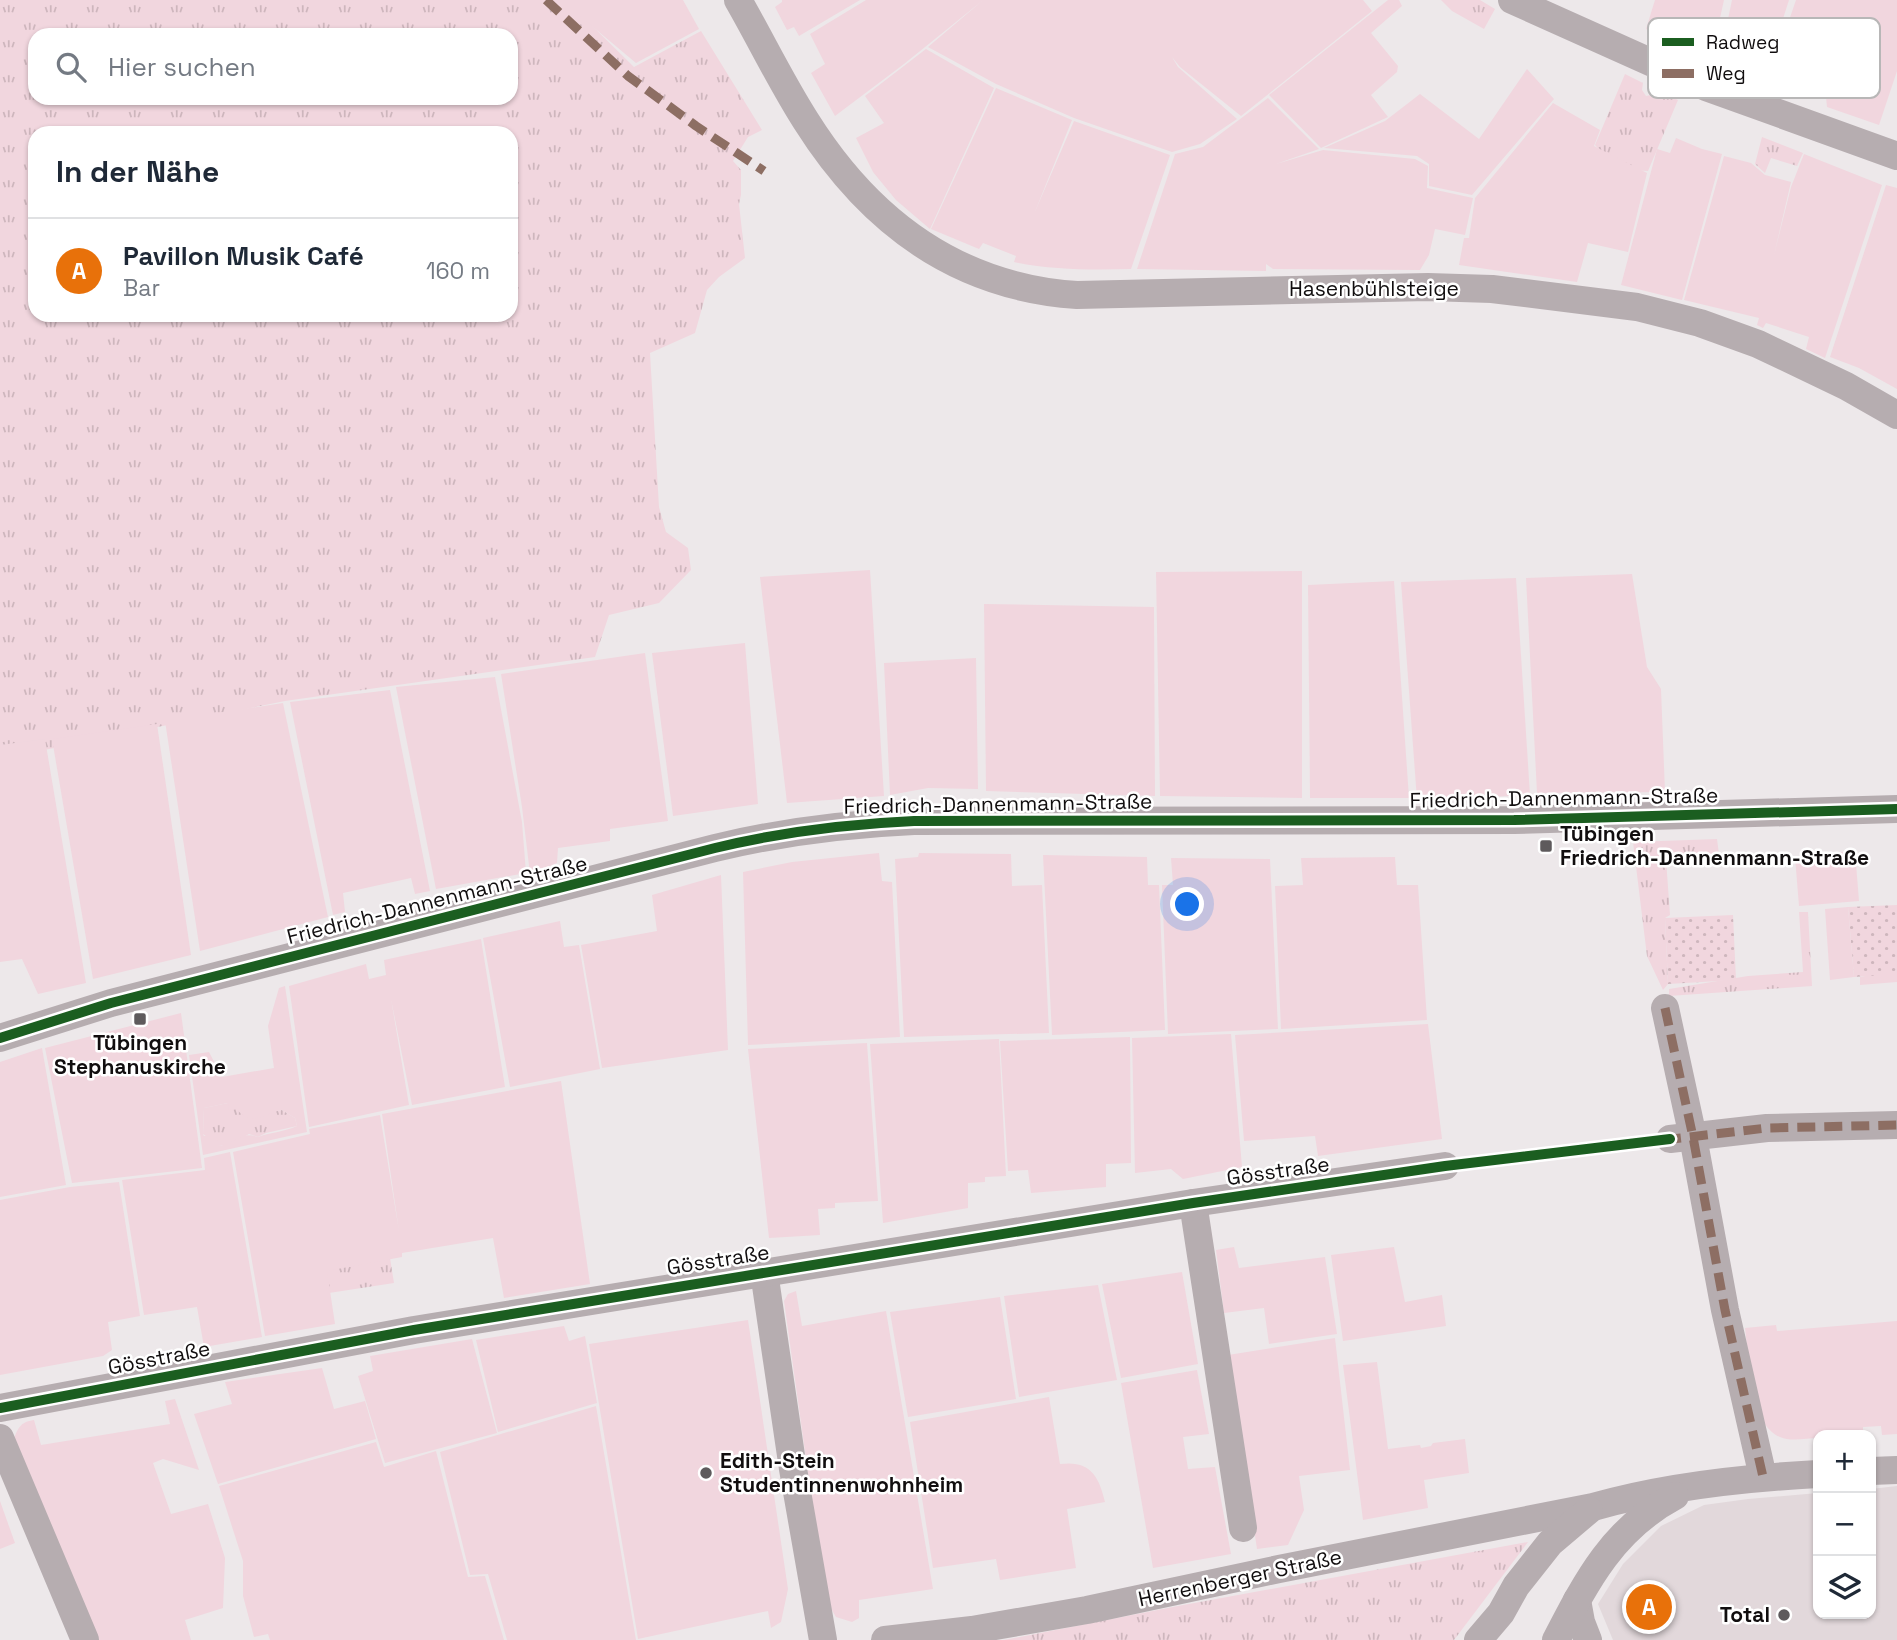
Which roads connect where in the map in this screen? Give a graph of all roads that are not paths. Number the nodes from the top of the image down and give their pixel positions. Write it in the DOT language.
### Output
graph roads {
  1 [pos="738,0"];
  2 [pos="1512,0"];
  3 [pos="1648,61"];
  4 [pos="1736,98"];
  5 [pos="1897,156"];
  6 [pos="1897,415"];
  7 [pos="1897,809"];
  8 [pos="1665,1008"];
  9 [pos="8,1028"];
  10 [pos="1897,1125"];
  11 [pos="1682,1138"];
  12 [pos="1445,1166"];
  13 [pos="1193,1203"];
  14 [pos="764,1272"];
  15 [pos="0,1408"];
  16 [pos="0,1438"];
  17 [pos="1897,1470"];
  18 [pos="1876,1471"];
  19 [pos="1813,1474"];
  20 [pos="1763,1477"];
  21 [pos="1690,1488"];
  22 [pos="1593,1507"];
  23 [pos="1243,1528"];
  24 [pos="1577,1600"];
  25 [pos="1499,1627"];
  26 [pos="85,1640"];
  27 [pos="823,1640"];
  28 [pos="885,1640"];
  29 [pos="1478,1640"];
  30 [pos="1556,1640"];
  31 [pos="1588,1640"];
  1 -- 6 [label="street, Hasenbühlsteige"];
  2 -- 3 [label="street"];
  4 -- 5 [label="street"];
  7 -- 9 [label="street, Friedrich-Dannenmann-Straße"];
  8 -- 11 [label="street"];
  10 -- 11 [label="street"];
  11 -- 20 [label="street"];
  12 -- 13 [label="street, Gösstraße"];
  13 -- 14 [label="street, Gösstraße"];
  13 -- 23 [label="street"];
  14 -- 15 [label="street, Gösstraße"];
  14 -- 27 [label="street, Gösstraße"];
  16 -- 26 [label="street"];
  17 -- 18 [label="street"];
  19 -- 20 [label="street, Herrenberger Straße"];
  20 -- 21 [label="street, Herrenberger Straße"];
  21 -- 22 [label="street, Herrenberger Straße"];
  21 -- 24 [label="street, Herrenberger Straße"];
  22 -- 25 [label="street, Herrenberger Straße"];
  22 -- 28 [label="street, Herrenberger Straße"];
  24 -- 30 [label="street, Herrenberger Straße"];
  24 -- 31 [label="street"];
  25 -- 29 [label="street, Herrenberger Straße"];
}
